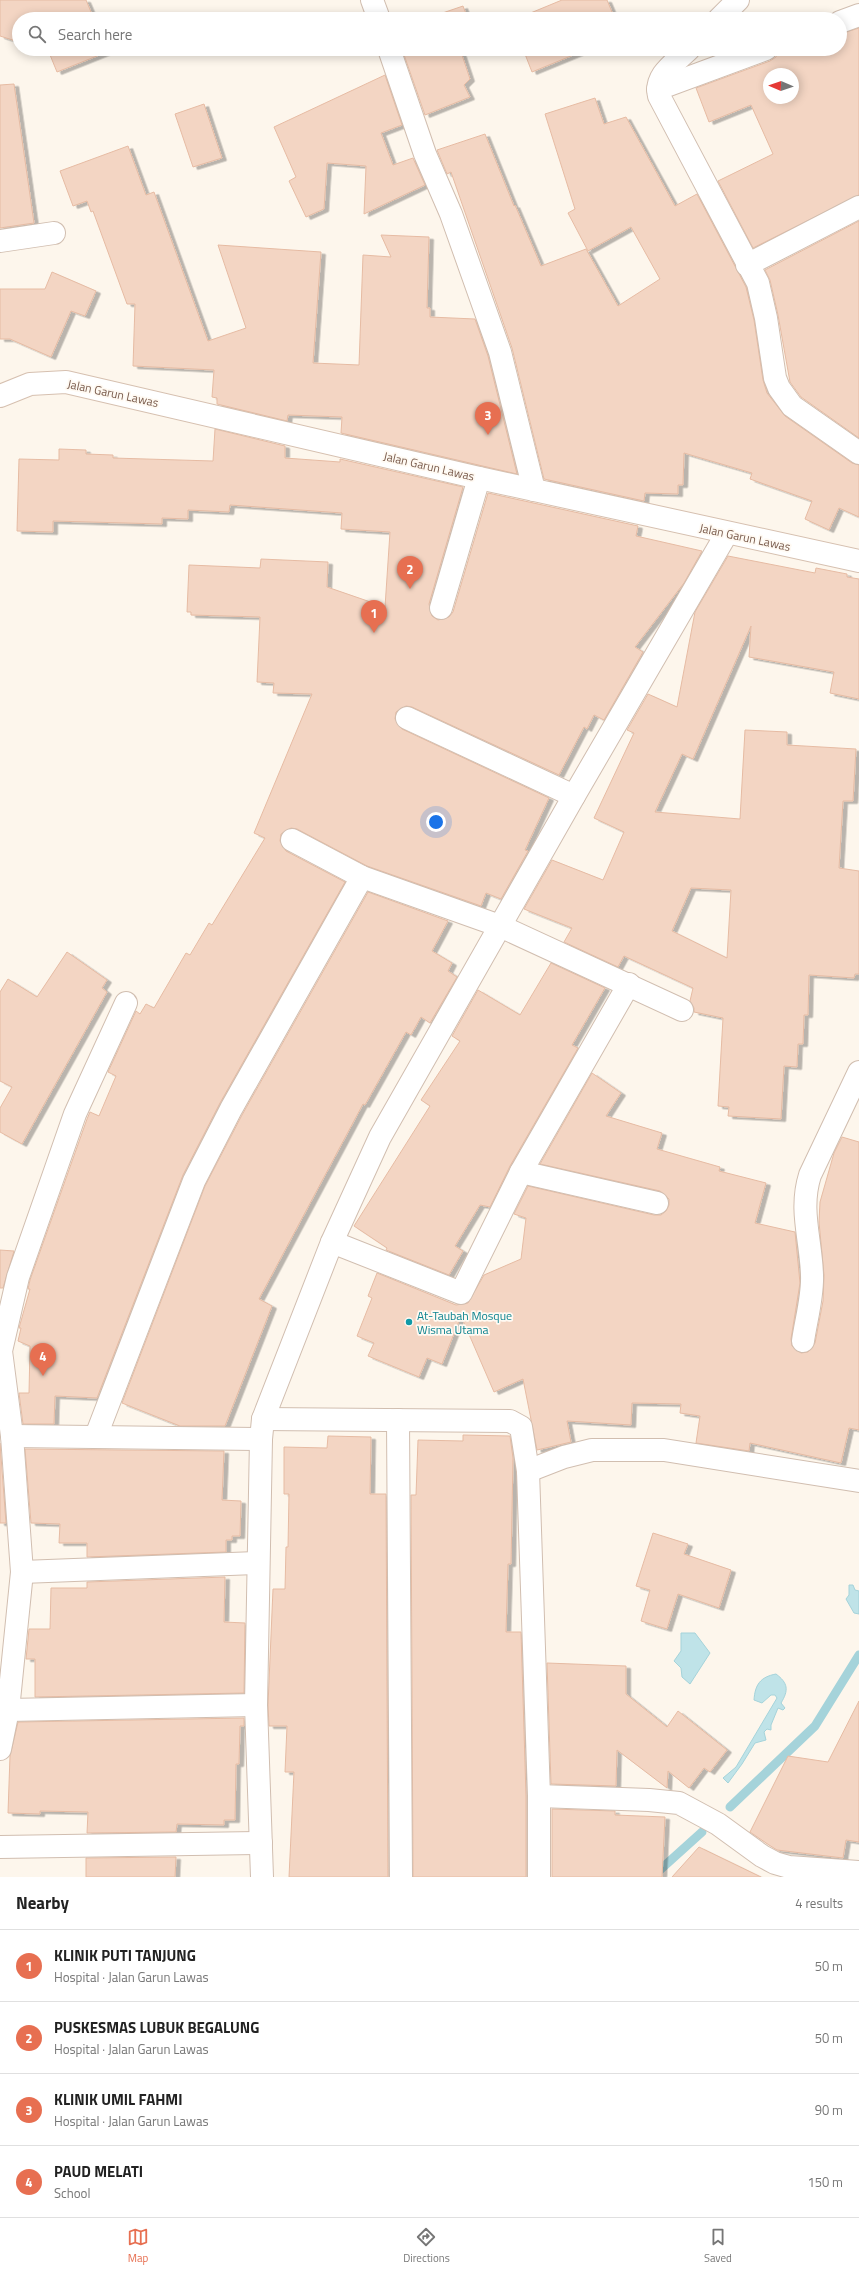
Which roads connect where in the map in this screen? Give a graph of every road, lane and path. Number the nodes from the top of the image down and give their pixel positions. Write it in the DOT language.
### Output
graph roads {
  1 [pos="372,0"];
  2 [pos="738,0"];
  3 [pos="376,12"];
  4 [pos="726,12"];
  5 [pos="859,15"];
  6 [pos="847,19"];
  7 [pos="391,56"];
  8 [pos="682,56"];
  9 [pos="747,56"];
  10 [pos="658,89"];
  11 [pos="859,207"];
  12 [pos="54,233"];
  13 [pos="0,241"];
  14 [pos="747,265"];
  15 [pos="0,396"];
  16 [pos="859,453"];
  17 [pos="479,478"];
  18 [pos="534,490"];
  19 [pos="727,533"];
  20 [pos="859,561"];
  21 [pos="441,608"];
  22 [pos="407,718"];
  23 [pos="574,796"];
  24 [pos="292,840"];
  25 [pos="362,877"];
  26 [pos="500,926"];
  27 [pos="629,984"];
  28 [pos="126,1003"];
  29 [pos="682,1010"];
  30 [pos="859,1072"];
  31 [pos="521,1172"];
  32 [pos="657,1203"];
  33 [pos="332,1242"];
  34 [pos="803,1341"];
  35 [pos="398,1420"];
  36 [pos="262,1429"];
  37 [pos="12,1436"];
  38 [pos="96,1436"];
  39 [pos="528,1471"];
  40 [pos="859,1480"];
  41 [pos="258,1563"];
  42 [pos="22,1572"];
  43 [pos="256,1705"];
  44 [pos="8,1710"];
  45 [pos="0,1749"];
  46 [pos="539,1796"];
  47 [pos="261,1842"];
  48 [pos="0,1847"];
  49 [pos="859,1872"];
  50 [pos="262,1877"];
  51 [pos="401,1877"];
  52 [pos="539,1877"];
  1 -- 3 [label="street"];
  2 -- 4 [label="street"];
  5 -- 6 [label="street"];
  7 -- 18 [label="street"];
  8 -- 10 [label="street"];
  9 -- 10 [label="street"];
  10 -- 14 [label="street"];
  11 -- 14 [label="street"];
  12 -- 13 [label="street"];
  14 -- 16 [label="street"];
  15 -- 17 [label="street, Jalan Garun Lawas"];
  17 -- 18 [label="street, Jalan Garun Lawas"];
  17 -- 21 [label="street"];
  18 -- 19 [label="street, Jalan Garun Lawas"];
  19 -- 20 [label="street, Jalan Garun Lawas"];
  19 -- 23 [label="street"];
  22 -- 23 [label="street"];
  23 -- 26 [label="street"];
  24 -- 25 [label="street"];
  25 -- 26 [label="street"];
  25 -- 38 [label="street"];
  26 -- 27 [label="street"];
  26 -- 33 [label="street"];
  27 -- 29 [label="street"];
  27 -- 31 [label="street"];
  28 -- 37 [label="street"];
  30 -- 34 [label="street"];
  31 -- 32 [label="street"];
  31 -- 33 [label="street"];
  33 -- 36 [label="street"];
  35 -- 36 [label="street"];
  35 -- 39 [label="street"];
  35 -- 51 [label="street"];
  36 -- 38 [label="street"];
  36 -- 41 [label="street"];
  37 -- 38 [label="street"];
  37 -- 42 [label="street"];
  39 -- 40 [label="street"];
  39 -- 46 [label="street"];
  41 -- 42 [label="street"];
  41 -- 43 [label="street"];
  42 -- 44 [label="street"];
  43 -- 44 [label="street"];
  43 -- 47 [label="street"];
  44 -- 45 [label="street"];
  46 -- 49 [label="street"];
  46 -- 52 [label="street"];
  47 -- 48 [label="street"];
  47 -- 50 [label="street"];
}
